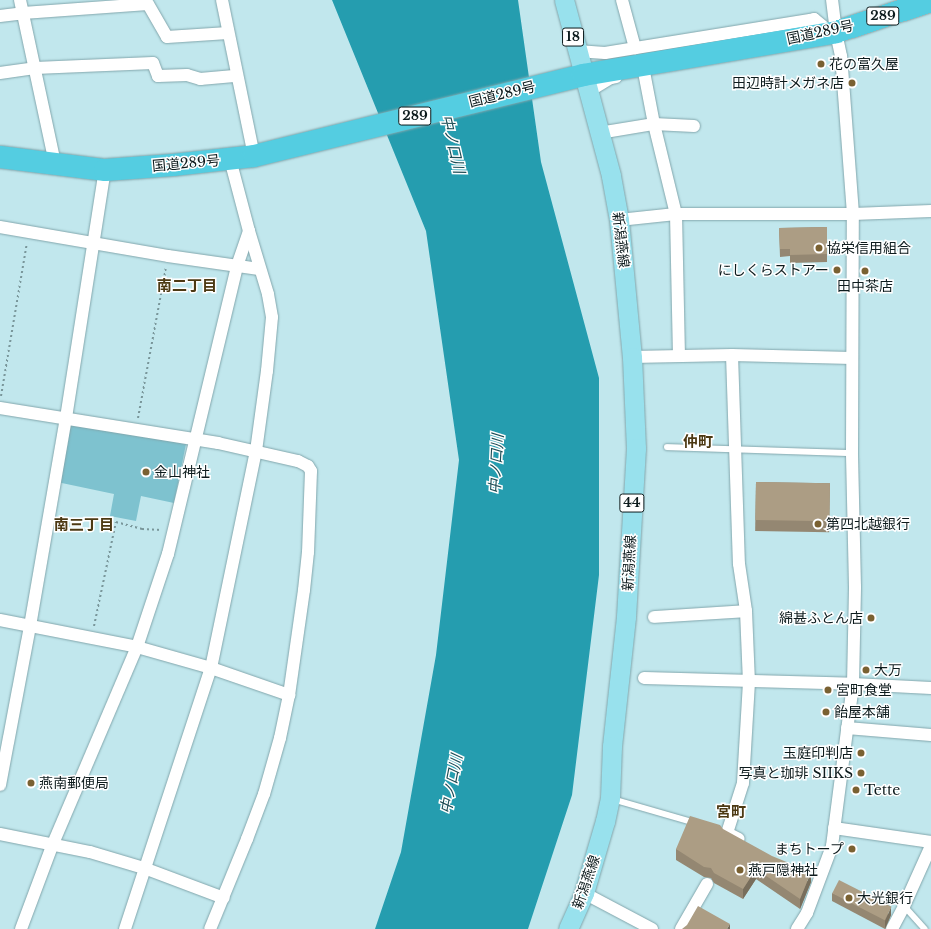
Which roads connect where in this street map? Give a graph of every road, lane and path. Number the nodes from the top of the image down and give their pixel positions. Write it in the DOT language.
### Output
graph roads {
  1 [pos="20,0"];
  2 [pos="222,0"];
  3 [pos="564,0"];
  4 [pos="622,0"];
  5 [pos="832,0"];
  6 [pos="931,1"];
  7 [pos="23,13"];
  8 [pos="0,16"];
  9 [pos="834,32"];
  10 [pos="228,33"];
  11 [pos="635,48"];
  12 [pos="577,51"];
  13 [pos="35,68"];
  14 [pos="644,72"];
  15 [pos="0,73"];
  16 [pos="237,76"];
  17 [pos="579,82"];
  18 [pos="654,124"];
  19 [pos="694,126"];
  20 [pos="599,133"];
  21 [pos="260,155"];
  22 [pos="0,157"];
  23 [pos="230,159"];
  24 [pos="55,163"];
  25 [pos="105,170"];
  26 [pos="931,211"];
  27 [pos="676,214"];
  28 [pos="854,214"];
  29 [pos="620,220"];
  30 [pos="0,227"];
  31 [pos="249,231"];
  32 [pos="29,232"];
  33 [pos="93,243"];
  34 [pos="168,256"];
  35 [pos="237,266"];
  36 [pos="259,269"];
  37 [pos="732,355"];
  38 [pos="679,356"];
  39 [pos="632,357"];
  40 [pos="852,358"];
  41 [pos="0,401"];
  42 [pos="0,408"];
  43 [pos="66,418"];
  44 [pos="135,430"];
  45 [pos="196,439"];
  46 [pos="667,448"];
  47 [pos="736,449"];
  48 [pos="256,451"];
  49 [pos="852,453"];
  50 [pos="173,531"];
  51 [pos="746,611"];
  52 [pos="654,617"];
  53 [pos="0,620"];
  54 [pos="30,626"];
  55 [pos="92,638"];
  56 [pos="137,647"];
  57 [pos="211,668"];
  58 [pos="644,678"];
  59 [pos="749,682"];
  60 [pos="853,684"];
  61 [pos="931,688"];
  62 [pos="289,695"];
  63 [pos="847,728"];
  64 [pos="931,735"];
  65 [pos="0,785"];
  66 [pos="610,798"];
  67 [pos="705,826"];
  68 [pos="834,828"];
  69 [pos="0,834"];
  70 [pos="931,842"];
  71 [pos="748,844"];
  72 [pos="52,846"];
  73 [pos="931,846"];
  74 [pos="144,868"];
  75 [pos="808,873"];
  76 [pos="822,878"];
  77 [pos="707,884"];
  78 [pos="584,893"];
  79 [pos="224,898"];
  80 [pos="904,906"];
  81 [pos="21,929"];
  82 [pos="125,929"];
  83 [pos="210,929"];
  84 [pos="568,929"];
  85 [pos="652,929"];
  86 [pos="681,929"];
  87 [pos="797,929"];
  88 [pos="892,929"];
  89 [pos="925,929"];
  1 -- 7 [label="street"];
  2 -- 10 [label="street"];
  3 -- 12 [label="main road, 18"];
  4 -- 11 [label="street"];
  5 -- 9 [label="street"];
  6 -- 9 [label="highway, 国道289号 / 289"];
  7 -- 8 [label="street"];
  7 -- 10 [label="street"];
  7 -- 13 [label="street"];
  9 -- 11 [label="street"];
  9 -- 14 [label="street"];
  9 -- 17 [label="highway, 国道289号 / 289"];
  9 -- 28 [label="street"];
  10 -- 16 [label="street"];
  11 -- 12 [label="street"];
  12 -- 17 [label="main road, 18"];
  13 -- 15 [label="street"];
  13 -- 16 [label="street"];
  13 -- 24 [label="street"];
  14 -- 17 [label="street"];
  14 -- 18 [label="street"];
  16 -- 21 [label="street"];
  17 -- 20 [label="main road, 新潟燕線 / 44"];
  17 -- 21 [label="highway, 国道289号 / 289"];
  18 -- 19 [label="street"];
  18 -- 20 [label="street"];
  18 -- 27 [label="street"];
  20 -- 29 [label="main road, 新潟燕線 / 44"];
  21 -- 23 [label="highway, 国道289号 / 289"];
  22 -- 24 [label="highway, 国道289号 / 289"];
  23 -- 25 [label="highway, 国道289号 / 289"];
  23 -- 31 [label="street"];
  24 -- 25 [label="highway, 国道289号 / 289"];
  25 -- 33 [label="street"];
  26 -- 28 [label="street"];
  27 -- 28 [label="street"];
  27 -- 29 [label="street"];
  27 -- 38 [label="street"];
  28 -- 40 [label="street"];
  29 -- 39 [label="main road, 新潟燕線 / 44"];
  30 -- 32 [label="street"];
  31 -- 35 [label="street"];
  31 -- 36 [label="street"];
  32 -- 33 [label="street"];
  32 -- 41 [label="path"];
  33 -- 34 [label="street"];
  33 -- 43 [label="street"];
  34 -- 35 [label="street"];
  34 -- 44 [label="path"];
  35 -- 36 [label="street"];
  35 -- 45 [label="street"];
  36 -- 48 [label="street"];
  37 -- 38 [label="street"];
  37 -- 40 [label="street"];
  37 -- 47 [label="street"];
  38 -- 39 [label="street"];
  39 -- 66 [label="main road, 新潟燕線 / 44"];
  40 -- 49 [label="street"];
  42 -- 43 [label="street"];
  43 -- 44 [label="street"];
  43 -- 54 [label="street"];
  44 -- 45 [label="street"];
  45 -- 48 [label="street"];
  45 -- 50 [label="street"];
  46 -- 47 [label="lane"];
  47 -- 49 [label="lane"];
  47 -- 51 [label="street"];
  48 -- 57 [label="street"];
  48 -- 62 [label="street"];
  49 -- 60 [label="street"];
  50 -- 55 [label="path"];
  50 -- 56 [label="street"];
  51 -- 52 [label="street"];
  51 -- 59 [label="street"];
  53 -- 54 [label="street"];
  54 -- 55 [label="street"];
  54 -- 65 [label="street"];
  55 -- 56 [label="street"];
  56 -- 57 [label="street"];
  56 -- 72 [label="street"];
  57 -- 62 [label="street"];
  57 -- 74 [label="street"];
  58 -- 59 [label="street"];
  59 -- 60 [label="street"];
  59 -- 71 [label="street"];
  60 -- 61 [label="street"];
  60 -- 63 [label="street"];
  62 -- 79 [label="street"];
  63 -- 64 [label="street"];
  63 -- 68 [label="street"];
  66 -- 67 [label="lane"];
  66 -- 78 [label="main road, 新潟燕線 / 44"];
  68 -- 70 [label="street"];
  68 -- 76 [label="street"];
  69 -- 72 [label="street"];
  72 -- 74 [label="street"];
  72 -- 81 [label="street"];
  73 -- 80 [label="street"];
  74 -- 79 [label="street"];
  74 -- 82 [label="street"];
  75 -- 76 [label="street"];
  76 -- 87 [label="street"];
  77 -- 86 [label="street"];
  78 -- 84 [label="main road, 新潟燕線 / 44"];
  78 -- 85 [label="street"];
  79 -- 83 [label="street"];
  80 -- 88 [label="street"];
  80 -- 89 [label="lane"];
}
